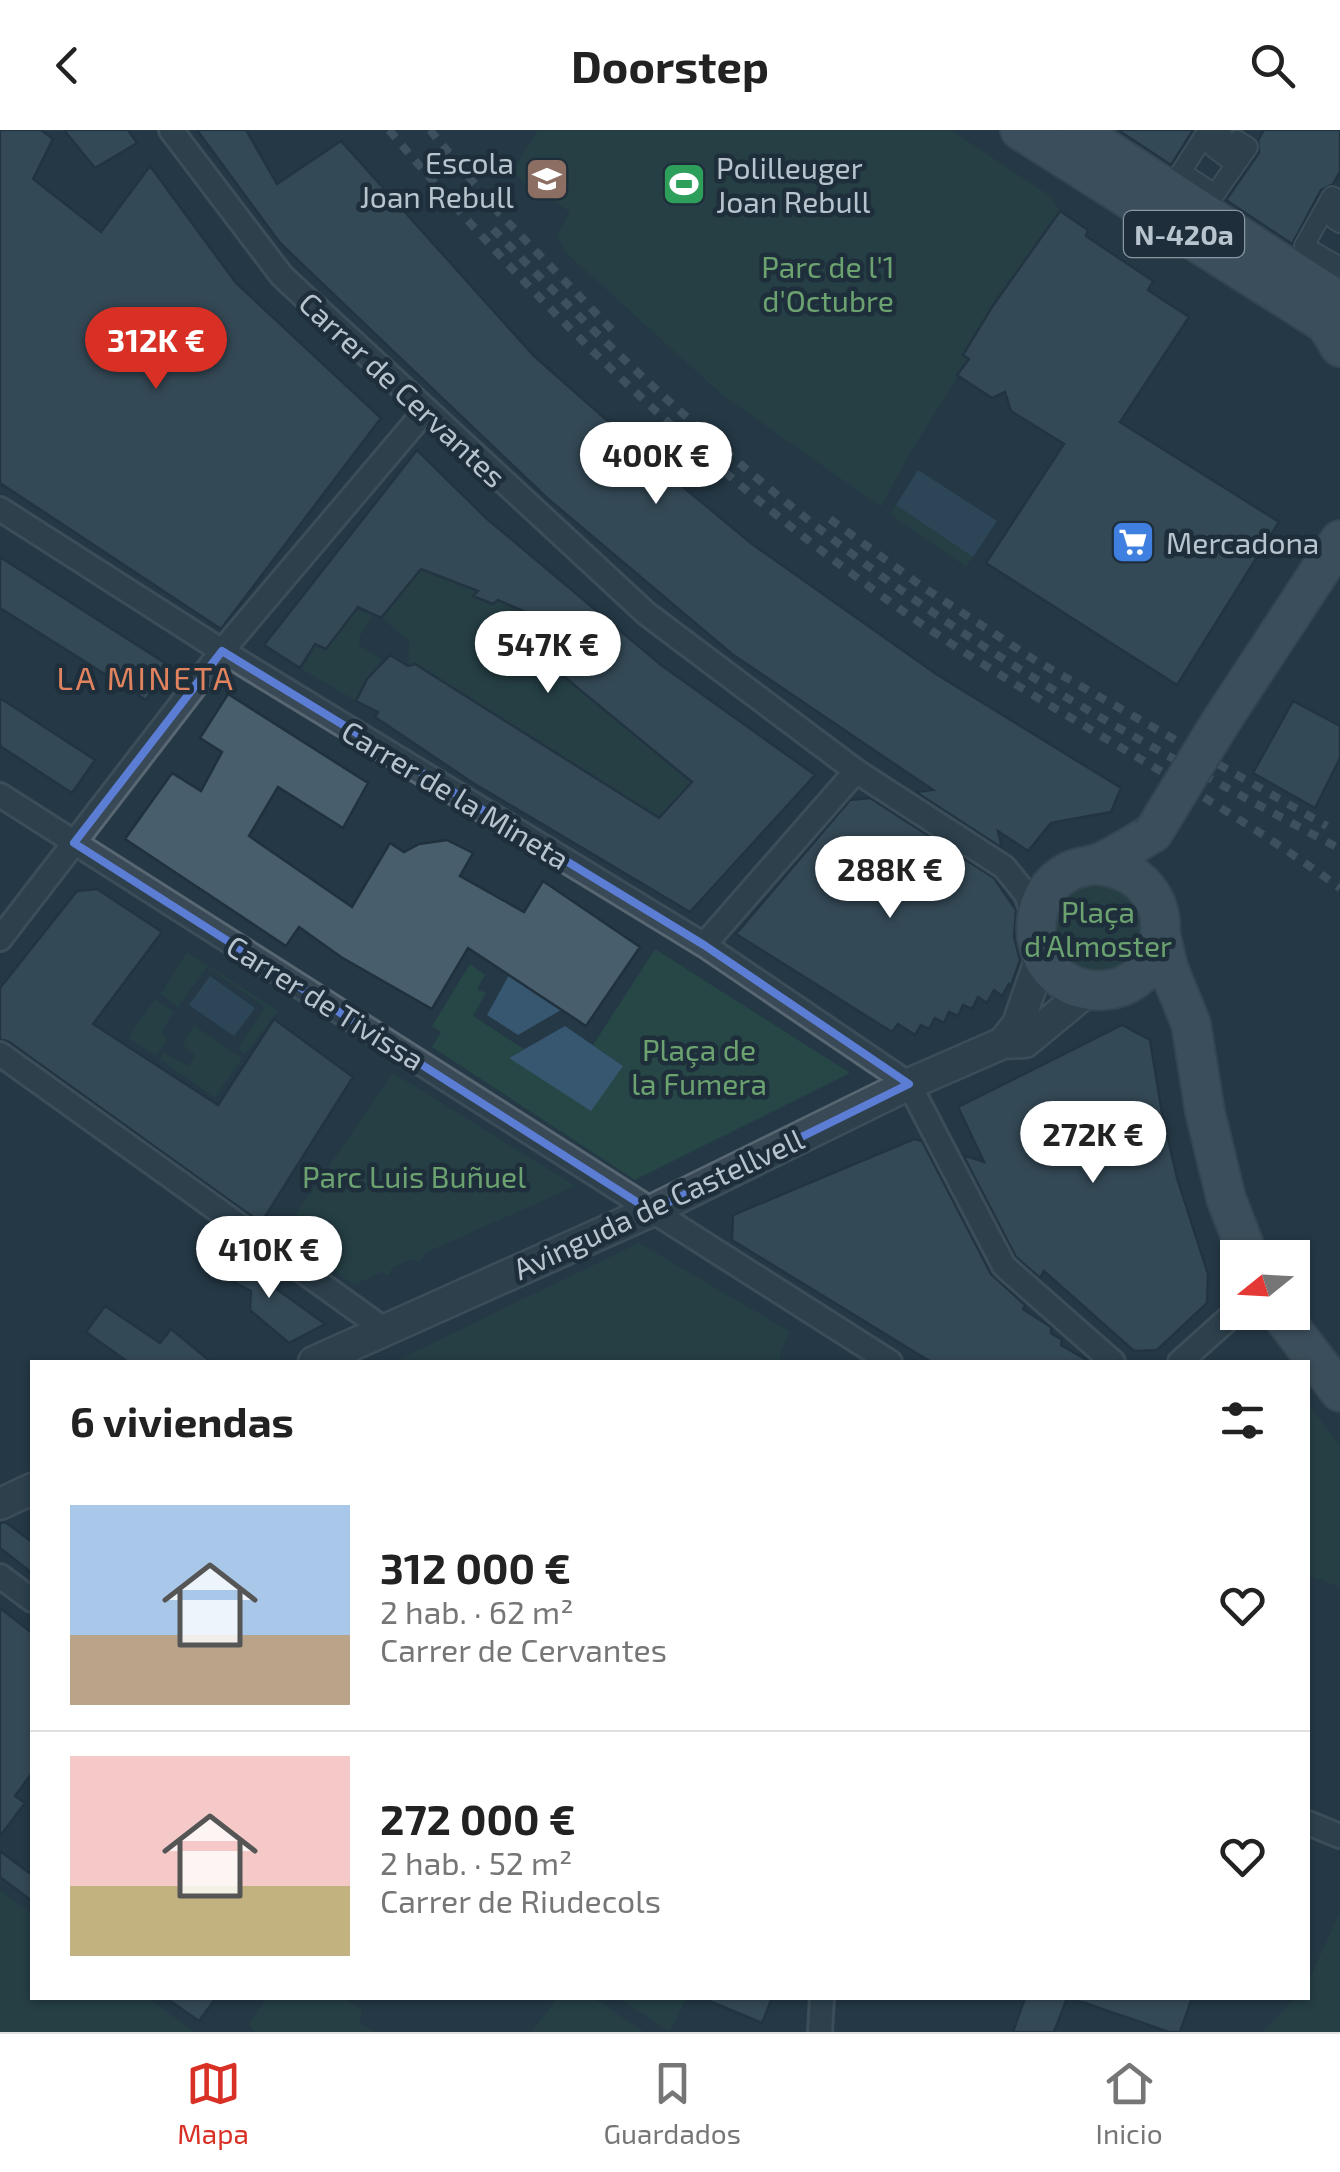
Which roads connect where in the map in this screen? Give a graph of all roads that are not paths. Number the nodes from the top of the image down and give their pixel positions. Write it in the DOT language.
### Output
graph roads {
  1 [pos="171,130"];
  2 [pos="1020,130"];
  3 [pos="1077,130"];
  4 [pos="1208,130"];
  5 [pos="1216,130"];
  6 [pos="1340,200"];
  7 [pos="1340,210"];
  8 [pos="1340,224"];
  9 [pos="1340,267"];
  10 [pos="1340,302"];
  11 [pos="1340,347"];
  12 [pos="426,410"];
  13 [pos="0,509"];
  14 [pos="1340,540"];
  15 [pos="222,651"];
  16 [pos="856,772"];
  17 [pos="0,796"];
  18 [pos="1153,833"];
  19 [pos="74,843"];
  20 [pos="1004,868"];
  21 [pos="1081,868"];
  22 [pos="1152,892"];
  23 [pos="1160,937"];
  24 [pos="1038,938"];
  25 [pos="0,939"];
  26 [pos="704,946"];
  27 [pos="1102,989"];
  28 [pos="1003,1043"];
  29 [pos="0,1054"];
  30 [pos="1197,1070"];
  31 [pos="909,1084"];
  32 [pos="650,1211"];
  33 [pos="1242,1240"];
  34 [pos="1220,1326"];
  35 [pos="385,1330"];
  36 [pos="1293,1330"];
  37 [pos="318,1360"];
  38 [pos="887,1360"];
  39 [pos="1111,1360"];
  40 [pos="1182,1360"];
  41 [pos="1340,1392"];
  42 [pos="30,1490"];
  43 [pos="0,1504"];
  44 [pos="0,1576"];
  45 [pos="30,1598"];
  46 [pos="1310,1824"];
  47 [pos="1340,1836"];
  48 [pos="822,2000"];
  49 [pos="820,2032"];
  1 -- 12 [label="street, Carrer de Cervantes"];
  2 -- 11 [label="main road, N-420a"];
  3 -- 10 [label="main road, N-420a"];
  4 -- 5 [label="street"];
  6 -- 9 [label="street"];
  7 -- 8 [label="street"];
  12 -- 15 [label="street"];
  12 -- 16 [label="street, Carrer de Cervantes"];
  13 -- 15 [label="street, Carrer de la Mineta"];
  14 -- 18 [label="main road, bridge"];
  15 -- 19 [label="street"];
  15 -- 26 [label="street, Carrer de la Mineta"];
  16 -- 20 [label="street, Carrer de Cervantes"];
  16 -- 26 [label="street"];
  17 -- 19 [label="street, Carrer de Tivissa"];
  18 -- 21 [label="main road"];
  18 -- 22 [label="main road"];
  19 -- 25 [label="street"];
  19 -- 32 [label="street, Carrer de Tivissa"];
  20 -- 21 [label="street, Carrer de Cervantes"];
  20 -- 24 [label="street, Carrer de Cervantes"];
  21 -- 22 [label="main road"];
  21 -- 24 [label="main road"];
  22 -- 23 [label="main road"];
  23 -- 27 [label="main road"];
  23 -- 30 [label="main road"];
  24 -- 27 [label="main road"];
  24 -- 28 [label="street"];
  26 -- 31 [label="street, Carrer de la Mineta"];
  27 -- 28 [label="street, Avinguda de Castellvell"];
  27 -- 30 [label="main road"];
  28 -- 31 [label="street, Avinguda de Castellvell"];
  29 -- 35 [label="street"];
  30 -- 33 [label="main road"];
  31 -- 32 [label="street, Avinguda de Castellvell"];
  31 -- 39 [label="street"];
  32 -- 35 [label="street, Avinguda de Castellvell"];
  32 -- 38 [label="street, Carrer de Tivissa"];
  34 -- 40 [label="street"];
  35 -- 37 [label="street, Avinguda de Castellvell"];
  36 -- 41 [label="main road"];
  42 -- 43 [label="street"];
  44 -- 45 [label="street"];
  46 -- 47 [label="street"];
  48 -- 49 [label="street"];
}
